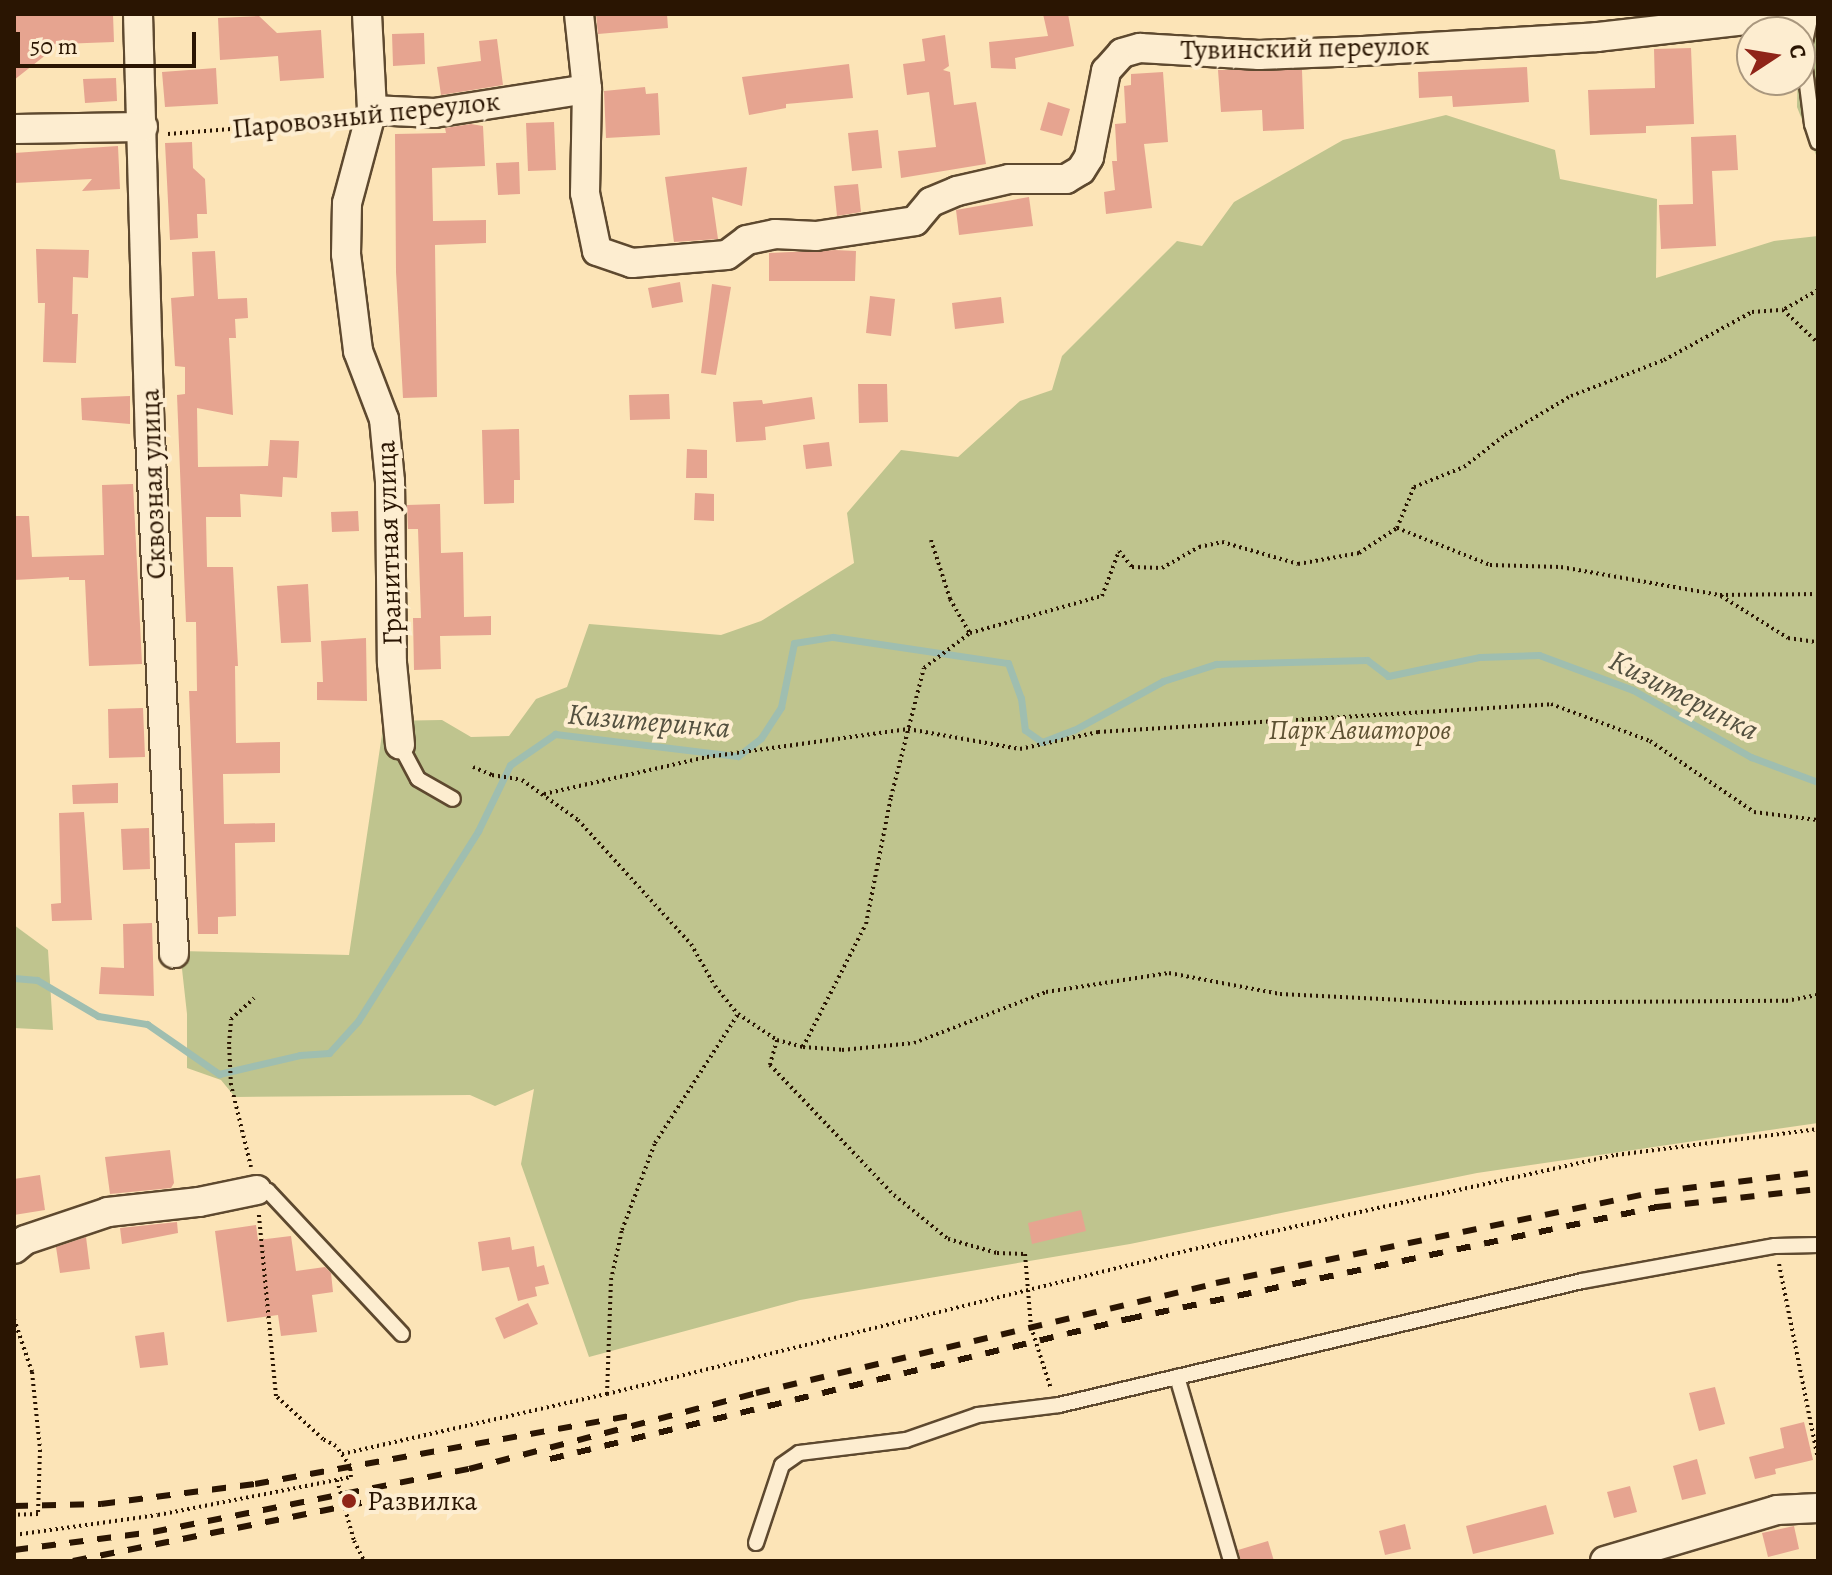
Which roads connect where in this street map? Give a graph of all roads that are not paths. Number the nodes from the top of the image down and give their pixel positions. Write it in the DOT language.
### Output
graph roads {
  1 [pos="138,14"];
  2 [pos="367,14"];
  3 [pos="579,14"];
  4 [pos="1798,14"];
  5 [pos="1811,14"];
  6 [pos="587,89"];
  7 [pos="372,110"];
  8 [pos="14,129"];
  9 [pos="143,132"];
  10 [pos="1818,142"];
  11 [pos="400,745"];
  12 [pos="453,799"];
  13 [pos="174,953"];
  14 [pos="257,1190"];
  15 [pos="1818,1245"];
  16 [pos="14,1249"];
  17 [pos="402,1334"];
  18 [pos="1177,1377"];
  19 [pos="1817,1512"];
  20 [pos="756,1543"];
  21 [pos="1231,1561"];
  22 [pos="1605,1561"];
  1 -- 9 [label="street, Сквозная улица"];
  2 -- 7 [label="street, Гранитная улица"];
  3 -- 6 [label="street"];
  4 -- 6 [label="street, Тувинский переулок"];
  5 -- 10 [label="lane"];
  6 -- 7 [label="street, Паровозный переулок"];
  7 -- 11 [label="street, Гранитная улица"];
  8 -- 9 [label="street"];
  9 -- 13 [label="street, Сквозная улица"];
  11 -- 12 [label="lane"];
  14 -- 16 [label="street"];
  14 -- 17 [label="lane"];
  15 -- 18 [label="lane"];
  18 -- 20 [label="lane"];
  18 -- 21 [label="lane"];
  19 -- 22 [label="street"];
}
